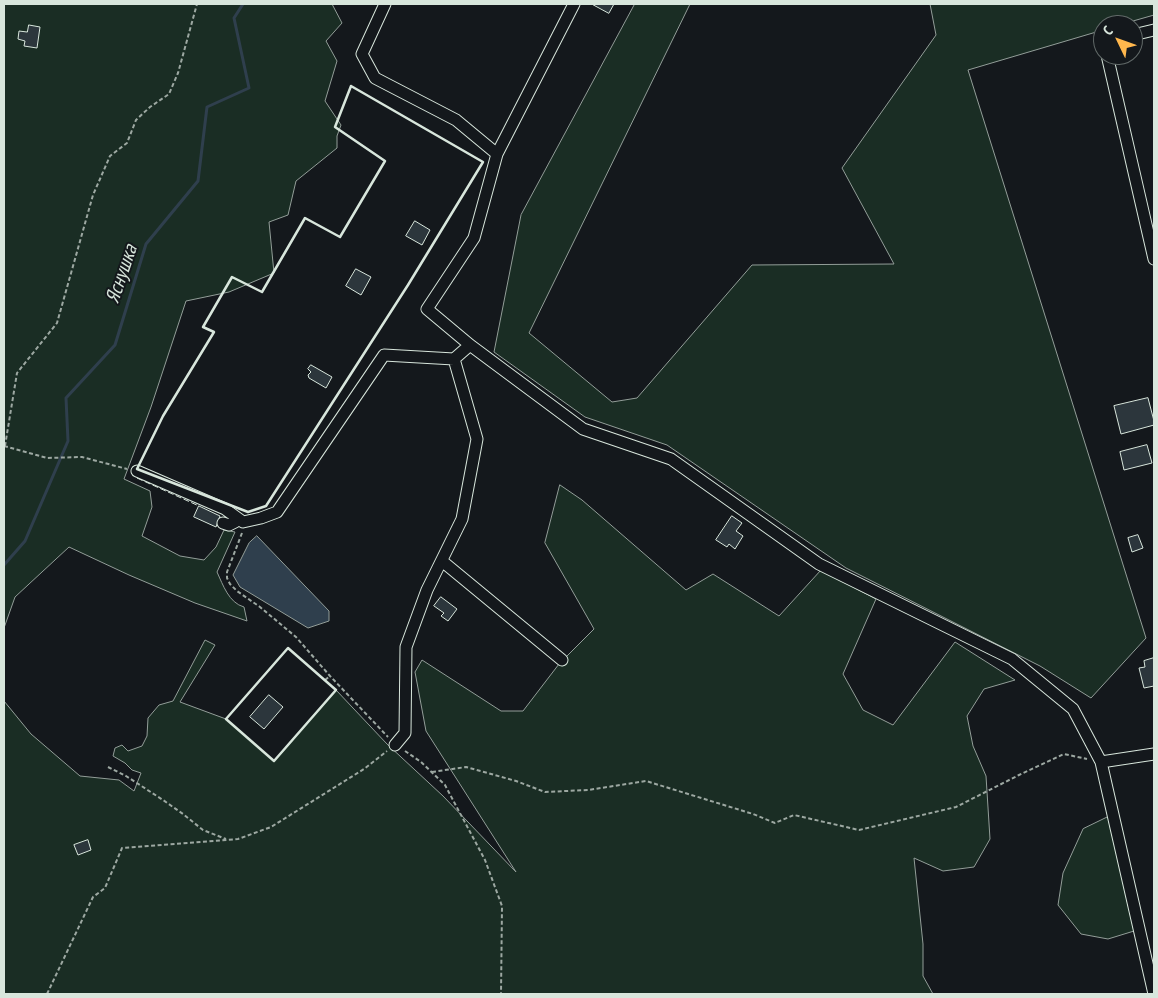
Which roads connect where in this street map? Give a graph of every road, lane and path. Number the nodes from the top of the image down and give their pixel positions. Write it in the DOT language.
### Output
graph roads {
  1 [pos="197,4"];
  2 [pos="385,4"];
  3 [pos="574,4"];
  4 [pos="1109,65"];
  5 [pos="497,154"];
  6 [pos="1154,259"];
  7 [pos="470,345"];
  8 [pos="454,359"];
  9 [pos="4,447"];
  10 [pos="136,472"];
  11 [pos="240,520"];
  12 [pos="224,523"];
  13 [pos="442,561"];
  14 [pos="562,660"];
  15 [pos="330,676"];
  16 [pos="325,680"];
  17 [pos="395,745"];
  18 [pos="1154,754"];
  19 [pos="1101,762"];
  20 [pos="108,767"];
  21 [pos="432,772"];
  22 [pos="229,840"];
  23 [pos="47,994"];
  24 [pos="501,994"];
  25 [pos="1154,994"];
  1 -- 9 [label="path"];
  2 -- 5 [label="street"];
  3 -- 5 [label="street"];
  4 -- 6 [label="street"];
  5 -- 7 [label="street"];
  7 -- 8 [label="street"];
  7 -- 19 [label="street"];
  8 -- 11 [label="street"];
  8 -- 13 [label="street"];
  9 -- 10 [label="path"];
  10 -- 11 [label="street"];
  11 -- 12 [label="street"];
  11 -- 15 [label="path"];
  13 -- 14 [label="street"];
  13 -- 17 [label="street"];
  15 -- 16 [label="path"];
  15 -- 17 [label="path"];
  17 -- 21 [label="path"];
  17 -- 22 [label="path"];
  18 -- 19 [label="street"];
  19 -- 21 [label="path"];
  19 -- 25 [label="street"];
  20 -- 22 [label="path"];
  21 -- 24 [label="path"];
  22 -- 23 [label="path"];
}
